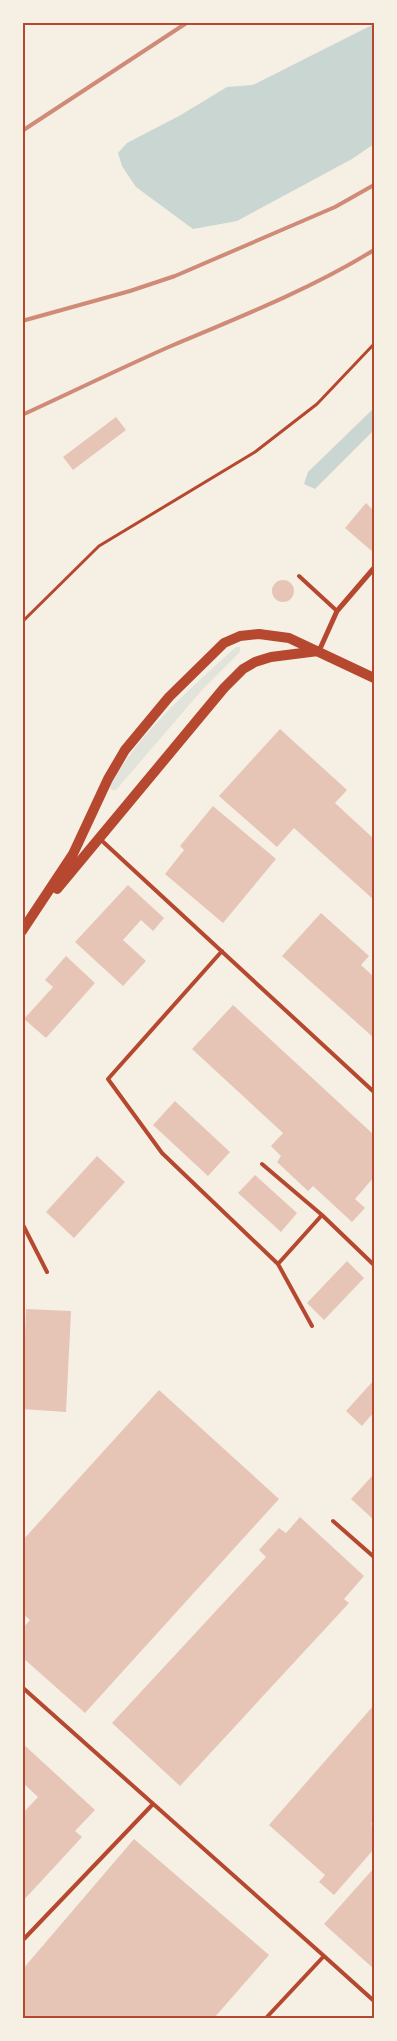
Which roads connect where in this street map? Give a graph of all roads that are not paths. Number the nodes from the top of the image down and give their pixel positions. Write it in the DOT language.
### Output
graph roads {
  1 [pos="374,568"];
  2 [pos="299,576"];
  3 [pos="337,611"];
  4 [pos="319,651"];
  5 [pos="374,678"];
  6 [pos="100,839"];
  7 [pos="31,919"];
  8 [pos="22,931"];
  9 [pos="222,951"];
  10 [pos="374,1092"];
  11 [pos="262,1164"];
  12 [pos="322,1215"];
  13 [pos="22,1223"];
  14 [pos="278,1264"];
  15 [pos="374,1265"];
  16 [pos="47,1272"];
  17 [pos="312,1326"];
  18 [pos="333,1521"];
  19 [pos="374,1557"];
  20 [pos="22,1687"];
  21 [pos="153,1804"];
  22 [pos="22,1941"];
  23 [pos="324,1956"];
  24 [pos="374,2001"];
  25 [pos="266,2018"];
  1 -- 3 [label="street"];
  2 -- 3 [label="lane"];
  3 -- 4 [label="street"];
  4 -- 5 [label="main road"];
  4 -- 6 [label="main road"];
  4 -- 7 [label="main road"];
  6 -- 7 [label="main road"];
  6 -- 9 [label="lane"];
  7 -- 8 [label="main road"];
  9 -- 10 [label="lane"];
  9 -- 14 [label="lane"];
  11 -- 12 [label="lane"];
  12 -- 14 [label="lane"];
  12 -- 15 [label="lane"];
  13 -- 16 [label="lane"];
  14 -- 17 [label="lane"];
  18 -- 19 [label="lane"];
  20 -- 21 [label="lane"];
  21 -- 22 [label="lane"];
  21 -- 23 [label="lane"];
  23 -- 24 [label="lane"];
  23 -- 25 [label="lane"];
}
